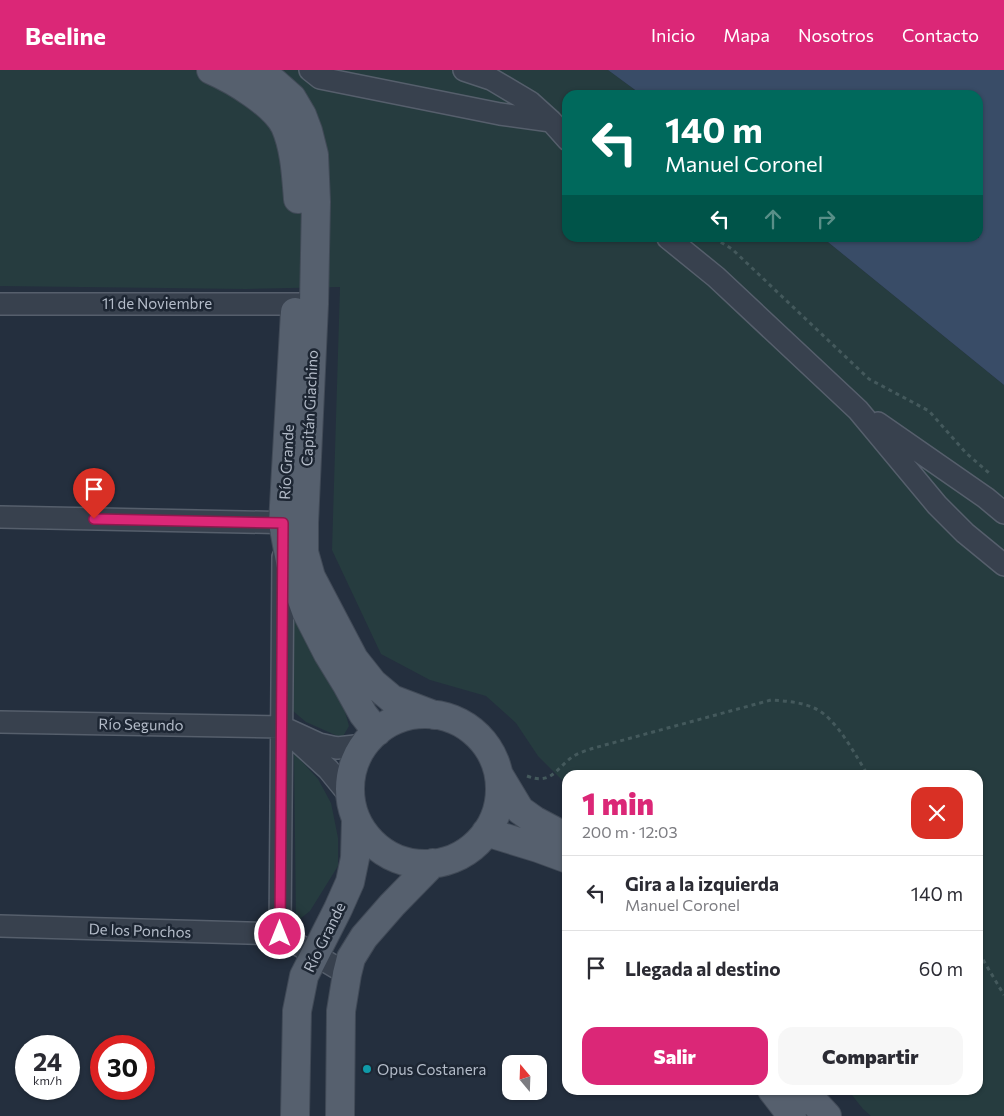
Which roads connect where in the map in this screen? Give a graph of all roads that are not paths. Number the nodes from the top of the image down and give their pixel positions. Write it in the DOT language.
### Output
graph roads {
  1 [pos="211,70"];
  2 [pos="253,70"];
  3 [pos="464,70"];
  4 [pos="317,73"];
  5 [pos="550,121"];
  6 [pos="562,134"];
  7 [pos="673,242"];
  8 [pos="305,303"];
  9 [pos="0,304"];
  10 [pos="858,410"];
  11 [pos="1004,514"];
  12 [pos="0,517"];
  13 [pos="293,523"];
  14 [pos="1004,564"];
  15 [pos="434,714"];
  16 [pos="0,722"];
  17 [pos="282,727"];
  18 [pos="370,738"];
  19 [pos="497,770"];
  20 [pos="353,808"];
  21 [pos="486,832"];
  22 [pos="562,835"];
  23 [pos="562,857"];
  24 [pos="433,863"];
  25 [pos="0,926"];
  26 [pos="280,934"];
  27 [pos="315,955"];
  28 [pos="347,974"];
  29 [pos="776,1095"];
  30 [pos="808,1095"];
  31 [pos="295,1116"];
  32 [pos="340,1116"];
  33 [pos="792,1116"];
  34 [pos="828,1116"];
  1 -- 8 [label="main road, Río Grande"];
  2 -- 8 [label="main road"];
  3 -- 5 [label="street"];
  4 -- 5 [label="street"];
  5 -- 6 [label="street"];
  7 -- 10 [label="street"];
  8 -- 9 [label="street, 11 de Noviembre"];
  8 -- 13 [label="main road, Río Grande"];
  10 -- 11 [label="street"];
  10 -- 14 [label="street"];
  12 -- 13 [label="street"];
  13 -- 15 [label="main road"];
  13 -- 17 [label="street, Río Grande"];
  13 -- 18 [label="main road"];
  15 -- 18 [label="main road"];
  15 -- 19 [label="main road"];
  16 -- 17 [label="street, Río Segundo"];
  17 -- 18 [label="street"];
  17 -- 20 [label="street"];
  17 -- 26 [label="street, Río Grande"];
  18 -- 20 [label="main road"];
  19 -- 21 [label="main road"];
  19 -- 22 [label="main road"];
  20 -- 24 [label="main road"];
  20 -- 27 [label="main road, Río Grande"];
  21 -- 23 [label="main road"];
  21 -- 24 [label="main road"];
  24 -- 28 [label="main road"];
  25 -- 26 [label="street, De los Ponchos"];
  26 -- 27 [label="street"];
  27 -- 28 [label="street"];
  27 -- 31 [label="main road, Río Grande"];
  28 -- 32 [label="main road"];
  29 -- 33 [label="main road"];
  30 -- 34 [label="main road"];
}
